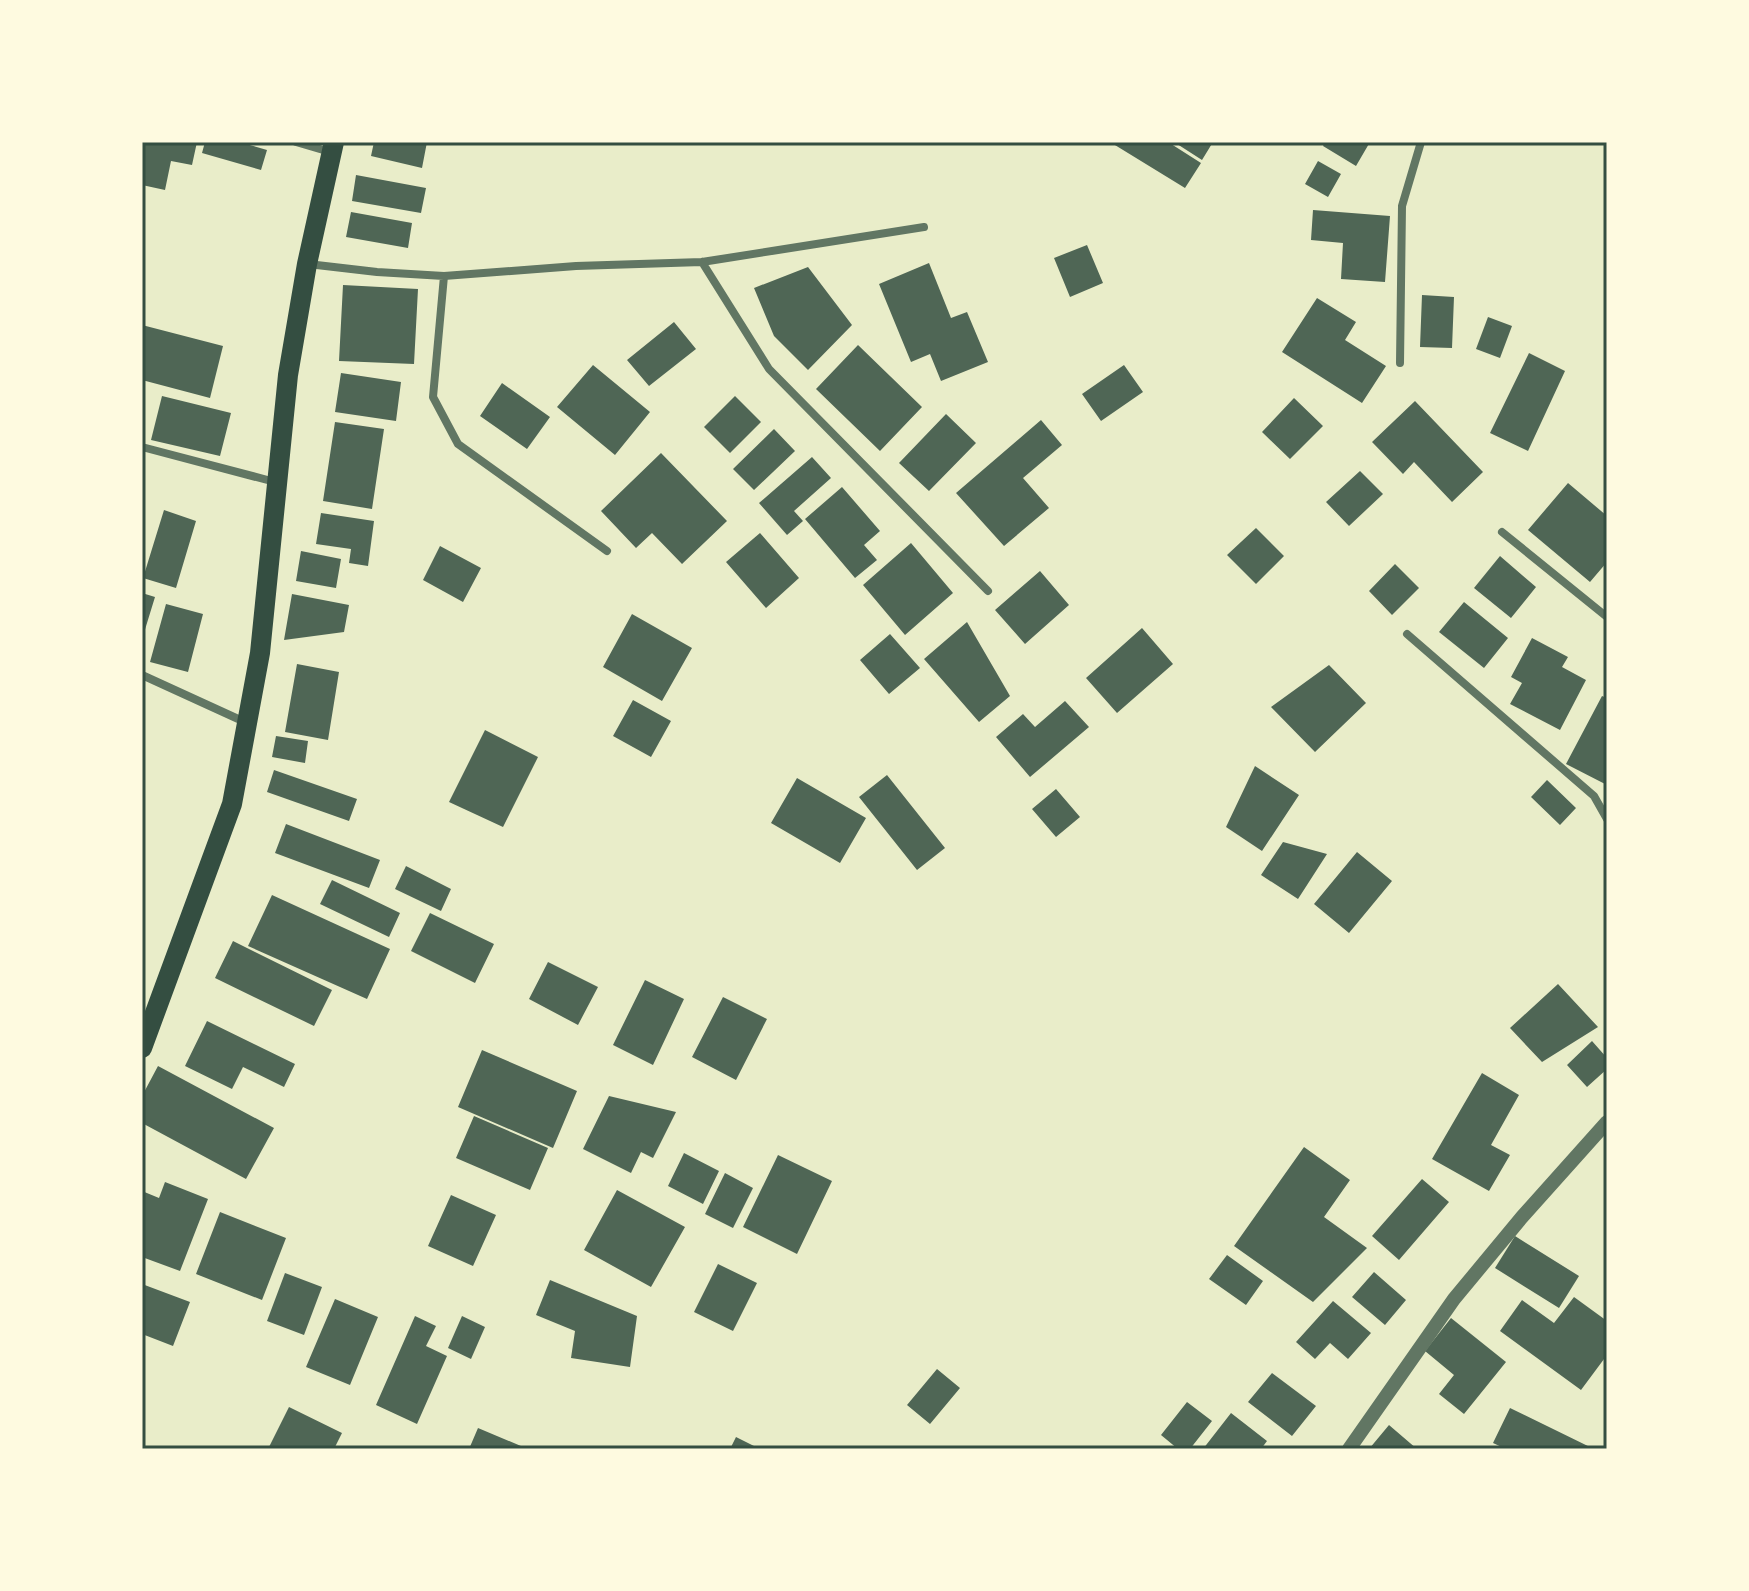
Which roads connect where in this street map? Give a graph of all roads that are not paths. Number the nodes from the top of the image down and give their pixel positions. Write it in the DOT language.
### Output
graph roads {
  1 [pos="296,142"];
  2 [pos="1421,142"];
  3 [pos="332,147"];
  4 [pos="924,227"];
  5 [pos="702,262"];
  6 [pos="307,264"];
  7 [pos="444,276"];
  8 [pos="1400,363"];
  9 [pos="142,447"];
  10 [pos="276,482"];
  11 [pos="1502,532"];
  12 [pos="607,551"];
  13 [pos="988,591"];
  14 [pos="1607,617"];
  15 [pos="1407,634"];
  16 [pos="142,675"];
  17 [pos="248,723"];
  18 [pos="1607,819"];
  19 [pos="142,1048"];
  20 [pos="1607,1122"];
  21 [pos="1349,1449"];
  1 -- 3 [label="street"];
  2 -- 8 [label="street"];
  3 -- 6 [label="main road"];
  4 -- 5 [label="street"];
  5 -- 7 [label="street"];
  5 -- 13 [label="street"];
  6 -- 7 [label="street"];
  6 -- 10 [label="main road"];
  7 -- 12 [label="street"];
  9 -- 10 [label="street"];
  10 -- 17 [label="main road"];
  11 -- 14 [label="street"];
  15 -- 18 [label="street"];
  16 -- 17 [label="street"];
  17 -- 19 [label="main road"];
  20 -- 21 [label="street"];
}
